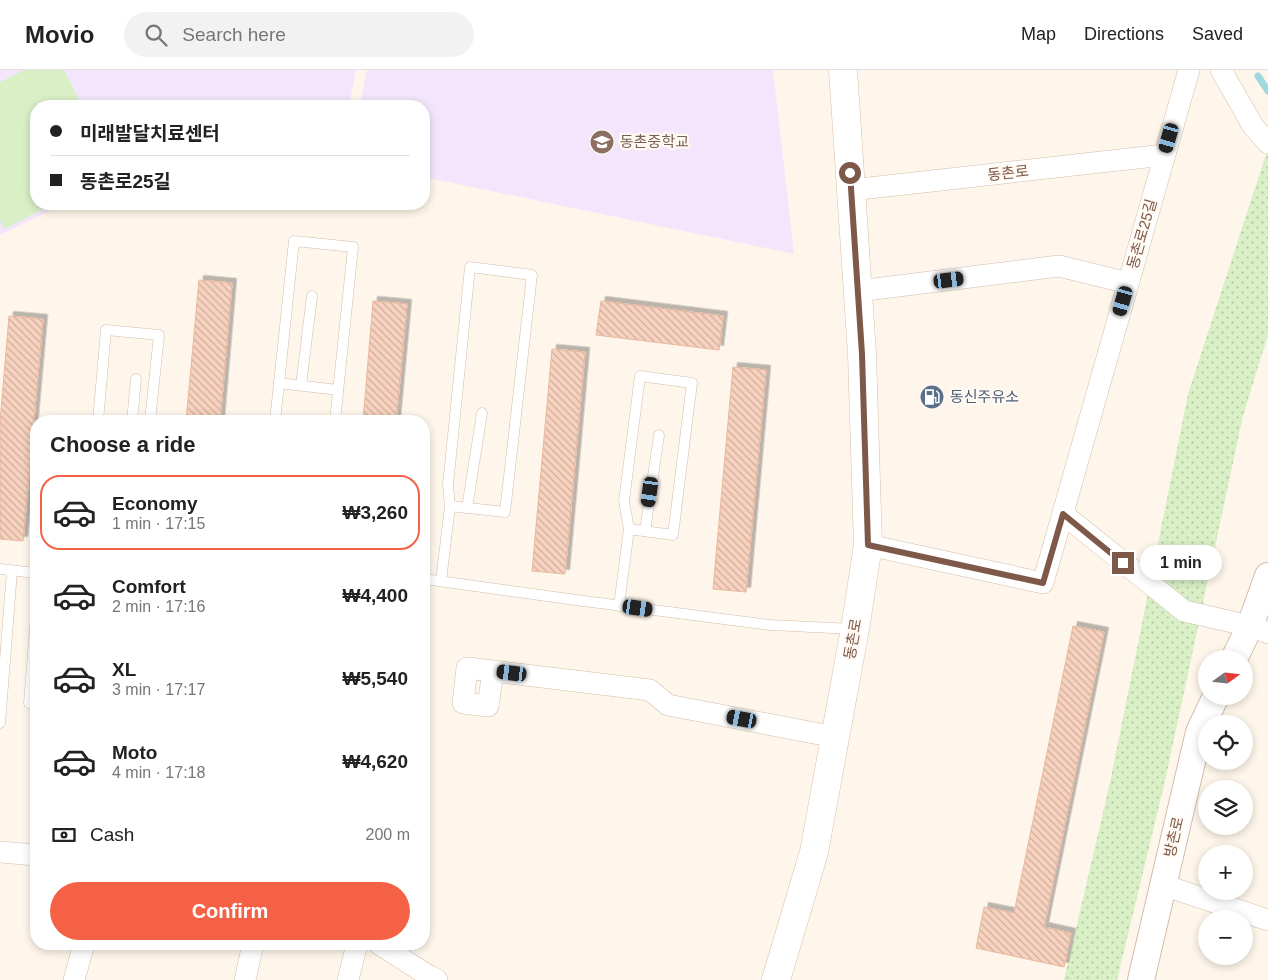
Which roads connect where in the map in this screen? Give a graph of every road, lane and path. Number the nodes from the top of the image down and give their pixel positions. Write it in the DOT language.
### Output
graph roads {
  1 [pos="844,70"];
  2 [pos="1188,70"];
  3 [pos="1221,70"];
  4 [pos="1268,142"];
  5 [pos="1164,155"];
  6 [pos="851,190"];
  7 [pos="1128,283"];
  8 [pos="858,291"];
  9 [pos="312,296"];
  10 [pos="136,379"];
  11 [pos="279,383"];
  12 [pos="301,385"];
  13 [pos="338,390"];
  14 [pos="482,413"];
  15 [pos="99,415"];
  16 [pos="133,415"];
  17 [pos="151,415"];
  18 [pos="276,415"];
  19 [pos="336,415"];
  20 [pos="659,434"];
  21 [pos="450,506"];
  22 [pos="467,508"];
  23 [pos="1063,514"];
  24 [pos="629,528"];
  25 [pos="645,531"];
  26 [pos="868,545"];
  27 [pos="0,570"];
  28 [pos="12,571"];
  29 [pos="30,572"];
  30 [pos="1268,576"];
  31 [pos="430,580"];
  32 [pos="441,582"];
  33 [pos="619,606"];
  34 [pos="855,629"];
  35 [pos="1259,629"];
  36 [pos="1242,650"];
  37 [pos="493,671"];
  38 [pos="30,691"];
  39 [pos="29,703"];
  40 [pos="1212,705"];
  41 [pos="0,723"];
  42 [pos="835,736"];
  43 [pos="0,852"];
  44 [pos="30,854"];
  45 [pos="1163,885"];
  46 [pos="1268,920"];
  47 [pos="82,950"];
  48 [pos="252,950"];
  49 [pos="356,950"];
  50 [pos="388,950"];
  51 [pos="431,979"];
  52 [pos="74,980"];
  53 [pos="245,980"];
  54 [pos="348,980"];
  55 [pos="776,980"];
  56 [pos="1142,980"];
  1 -- 6 [label="main road, 동촌로"];
  2 -- 5 [label="street, 동촌로25길"];
  3 -- 4 [label="street"];
  5 -- 6 [label="street, 동촌로"];
  5 -- 7 [label="street, 동촌로25길"];
  6 -- 8 [label="main road, 동촌로"];
  7 -- 8 [label="street"];
  7 -- 23 [label="street, 동촌로25길"];
  8 -- 26 [label="main road, 동촌로"];
  9 -- 12 [label="lane"];
  10 -- 16 [label="lane"];
  11 -- 12 [label="lane"];
  11 -- 13 [label="lane"];
  11 -- 18 [label="lane"];
  12 -- 13 [label="lane"];
  13 -- 19 [label="lane"];
  14 -- 22 [label="lane"];
  15 -- 17 [label="lane"];
  20 -- 25 [label="lane"];
  21 -- 22 [label="lane"];
  21 -- 22 [label="lane"];
  21 -- 32 [label="lane"];
  23 -- 26 [label="street, 동촌로25길"];
  23 -- 35 [label="street"];
  24 -- 25 [label="lane"];
  24 -- 25 [label="lane"];
  24 -- 33 [label="lane"];
  26 -- 34 [label="main road, 동촌로"];
  27 -- 28 [label="lane"];
  28 -- 29 [label="lane"];
  28 -- 41 [label="lane"];
  30 -- 35 [label="street"];
  31 -- 32 [label="lane"];
  32 -- 33 [label="lane"];
  33 -- 34 [label="lane"];
  34 -- 42 [label="main road, 동촌로"];
  35 -- 36 [label="street"];
  37 -- 42 [label="street"];
  38 -- 39 [label="lane"];
  40 -- 45 [label="street, 방촌로"];
  42 -- 55 [label="main road, 동촌로"];
  43 -- 44 [label="street"];
  45 -- 46 [label="street"];
  45 -- 56 [label="street, 방촌로"];
  47 -- 52 [label="street"];
  48 -- 53 [label="street"];
  49 -- 54 [label="street"];
  50 -- 51 [label="street"];
}
